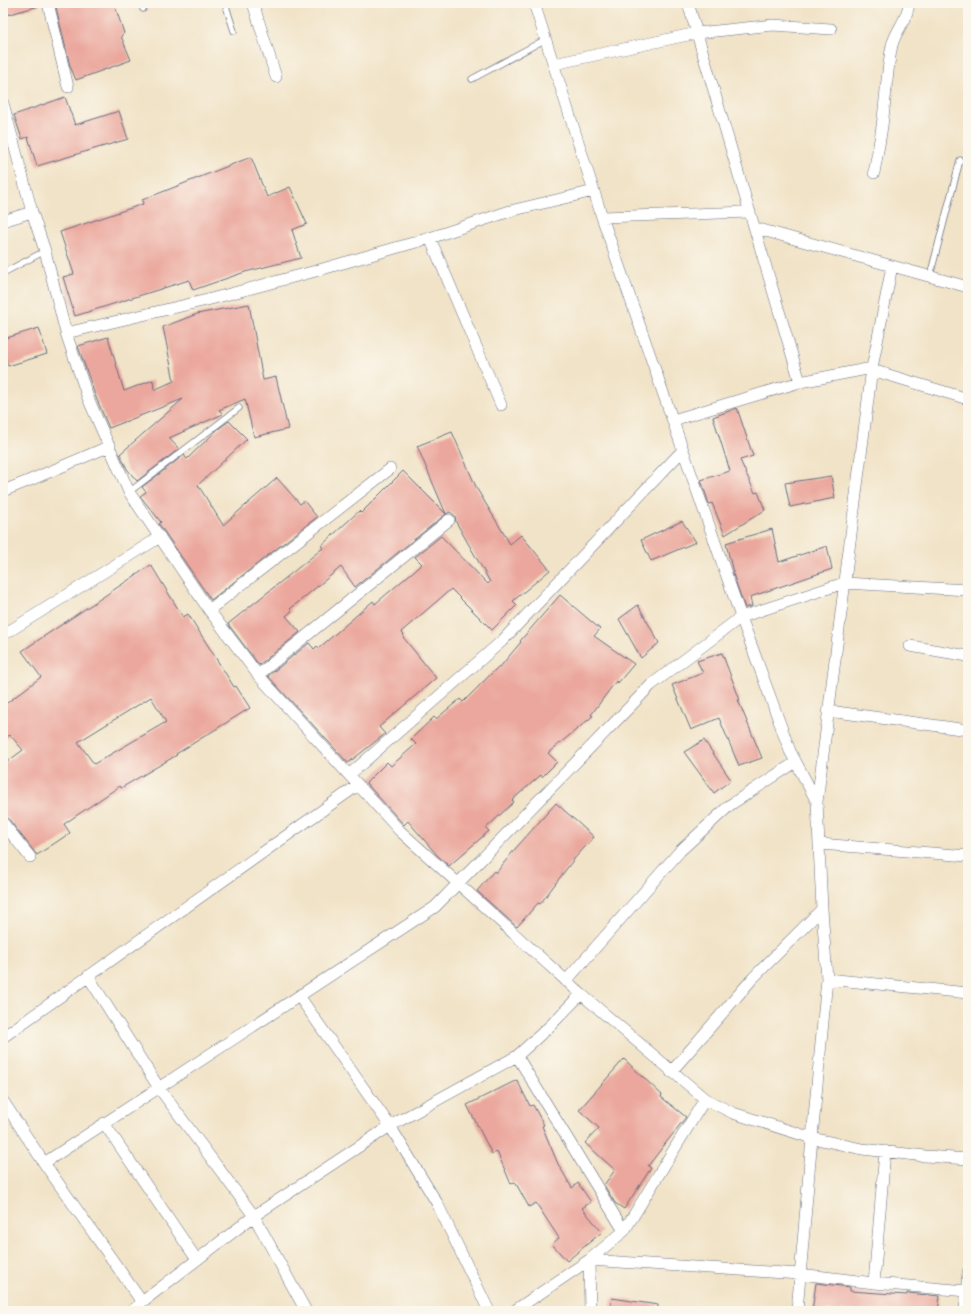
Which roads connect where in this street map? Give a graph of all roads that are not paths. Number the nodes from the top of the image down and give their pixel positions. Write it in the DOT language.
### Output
graph roads {
  1 [pos="48,3"];
  2 [pos="225,3"];
  3 [pos="253,3"];
  4 [pos="534,3"];
  5 [pos="688,3"];
  6 [pos="909,3"];
  7 [pos="831,29"];
  8 [pos="234,31"];
  9 [pos="698,33"];
  10 [pos="546,39"];
  11 [pos="554,64"];
  12 [pos="276,77"];
  13 [pos="472,79"];
  14 [pos="68,87"];
  15 [pos="3,103"];
  16 [pos="8,142"];
  17 [pos="960,160"];
  18 [pos="874,173"];
  19 [pos="594,191"];
  20 [pos="32,212"];
  21 [pos="750,212"];
  22 [pos="602,217"];
  23 [pos="3,221"];
  24 [pos="755,228"];
  25 [pos="430,238"];
  26 [pos="45,251"];
  27 [pos="892,266"];
  28 [pos="3,273"];
  29 [pos="930,276"];
  30 [pos="968,287"];
  31 [pos="66,333"];
  32 [pos="872,369"];
  33 [pos="800,382"];
  34 [pos="968,399"];
  35 [pos="501,405"];
  36 [pos="239,408"];
  37 [pos="673,420"];
  38 [pos="110,446"];
  39 [pos="683,450"];
  40 [pos="390,469"];
  41 [pos="3,491"];
  42 [pos="129,492"];
  43 [pos="449,520"];
  44 [pos="160,537"];
  45 [pos="844,583"];
  46 [pos="968,590"];
  47 [pos="209,610"];
  48 [pos="741,617"];
  49 [pos="3,635"];
  50 [pos="910,646"];
  51 [pos="968,656"];
  52 [pos="258,675"];
  53 [pos="829,711"];
  54 [pos="968,730"];
  55 [pos="796,762"];
  56 [pos="349,775"];
  57 [pos="358,785"];
  58 [pos="817,802"];
  59 [pos="3,823"];
  60 [pos="820,844"];
  61 [pos="968,856"];
  62 [pos="30,857"];
  63 [pos="458,883"];
  64 [pos="822,909"];
  65 [pos="88,976"];
  66 [pos="827,979"];
  67 [pos="566,981"];
  68 [pos="968,993"];
  69 [pos="581,994"];
  70 [pos="299,996"];
  71 [pos="3,1036"];
  72 [pos="517,1056"];
  73 [pos="671,1072"];
  74 [pos="159,1088"];
  75 [pos="705,1099"];
  76 [pos="3,1101"];
  77 [pos="104,1123"];
  78 [pos="390,1126"];
  79 [pos="812,1138"];
  80 [pos="885,1151"];
  81 [pos="968,1159"];
  82 [pos="44,1163"];
  83 [pos="254,1216"];
  84 [pos="624,1232"];
  85 [pos="196,1260"];
  86 [pos="589,1260"];
  87 [pos="968,1272"];
  88 [pos="800,1274"];
  89 [pos="874,1284"];
  90 [pos="967,1291"];
  91 [pos="142,1302"];
  92 [pos="132,1311"];
  93 [pos="306,1311"];
  94 [pos="489,1311"];
  95 [pos="514,1311"];
  96 [pos="590,1311"];
  97 [pos="796,1311"];
  98 [pos="965,1311"];
  1 -- 14 [label="street"];
  2 -- 8 [label="lane"];
  3 -- 12 [label="street"];
  4 -- 10 [label="street"];
  5 -- 9 [label="street"];
  6 -- 18 [label="street"];
  7 -- 9 [label="street"];
  9 -- 11 [label="street"];
  9 -- 21 [label="street"];
  10 -- 11 [label="street"];
  10 -- 13 [label="lane"];
  11 -- 19 [label="street"];
  15 -- 16 [label="street"];
  16 -- 20 [label="street"];
  17 -- 29 [label="lane"];
  19 -- 22 [label="street"];
  19 -- 25 [label="street"];
  20 -- 23 [label="street"];
  20 -- 26 [label="street"];
  21 -- 22 [label="street"];
  21 -- 24 [label="street"];
  22 -- 37 [label="street"];
  24 -- 27 [label="street"];
  24 -- 33 [label="street"];
  25 -- 31 [label="street"];
  25 -- 35 [label="street"];
  26 -- 28 [label="lane"];
  26 -- 31 [label="street"];
  27 -- 29 [label="street"];
  27 -- 32 [label="street"];
  29 -- 30 [label="street"];
  31 -- 38 [label="street"];
  32 -- 33 [label="street"];
  32 -- 34 [label="street"];
  32 -- 45 [label="street"];
  33 -- 37 [label="street"];
  36 -- 42 [label="lane"];
  37 -- 39 [label="street"];
  38 -- 41 [label="street"];
  38 -- 42 [label="street"];
  39 -- 48 [label="street"];
  39 -- 56 [label="street"];
  40 -- 47 [label="street"];
  42 -- 44 [label="street"];
  43 -- 52 [label="street"];
  44 -- 47 [label="street"];
  44 -- 49 [label="street"];
  45 -- 46 [label="street"];
  45 -- 48 [label="street"];
  45 -- 53 [label="street"];
  47 -- 52 [label="street"];
  48 -- 55 [label="street"];
  48 -- 63 [label="street"];
  50 -- 51 [label="street"];
  52 -- 56 [label="street"];
  53 -- 54 [label="street"];
  53 -- 58 [label="street"];
  55 -- 58 [label="street"];
  55 -- 67 [label="street"];
  56 -- 57 [label="street"];
  57 -- 63 [label="street"];
  57 -- 65 [label="street"];
  58 -- 60 [label="street"];
  59 -- 62 [label="street"];
  60 -- 61 [label="street"];
  60 -- 64 [label="street"];
  63 -- 67 [label="street"];
  63 -- 70 [label="street"];
  64 -- 66 [label="street"];
  64 -- 73 [label="street"];
  65 -- 71 [label="street"];
  65 -- 74 [label="street"];
  66 -- 68 [label="street"];
  66 -- 79 [label="street"];
  67 -- 69 [label="street"];
  69 -- 72 [label="street"];
  69 -- 73 [label="street"];
  70 -- 74 [label="street"];
  70 -- 78 [label="street"];
  72 -- 78 [label="street"];
  72 -- 84 [label="street"];
  73 -- 75 [label="street"];
  74 -- 77 [label="street"];
  74 -- 83 [label="street"];
  75 -- 79 [label="street"];
  75 -- 84 [label="street"];
  76 -- 82 [label="street"];
  77 -- 82 [label="street"];
  77 -- 85 [label="street"];
  78 -- 83 [label="street"];
  78 -- 94 [label="street"];
  79 -- 80 [label="street"];
  79 -- 88 [label="street"];
  80 -- 81 [label="street"];
  80 -- 89 [label="street"];
  82 -- 91 [label="street"];
  83 -- 85 [label="street"];
  83 -- 93 [label="street"];
  84 -- 86 [label="street"];
  85 -- 91 [label="street"];
  86 -- 88 [label="street"];
  86 -- 95 [label="street"];
  86 -- 96 [label="street"];
  87 -- 90 [label="street"];
  88 -- 89 [label="street"];
  88 -- 97 [label="street"];
  89 -- 90 [label="street"];
  90 -- 98 [label="street"];
  91 -- 92 [label="street"];
}
